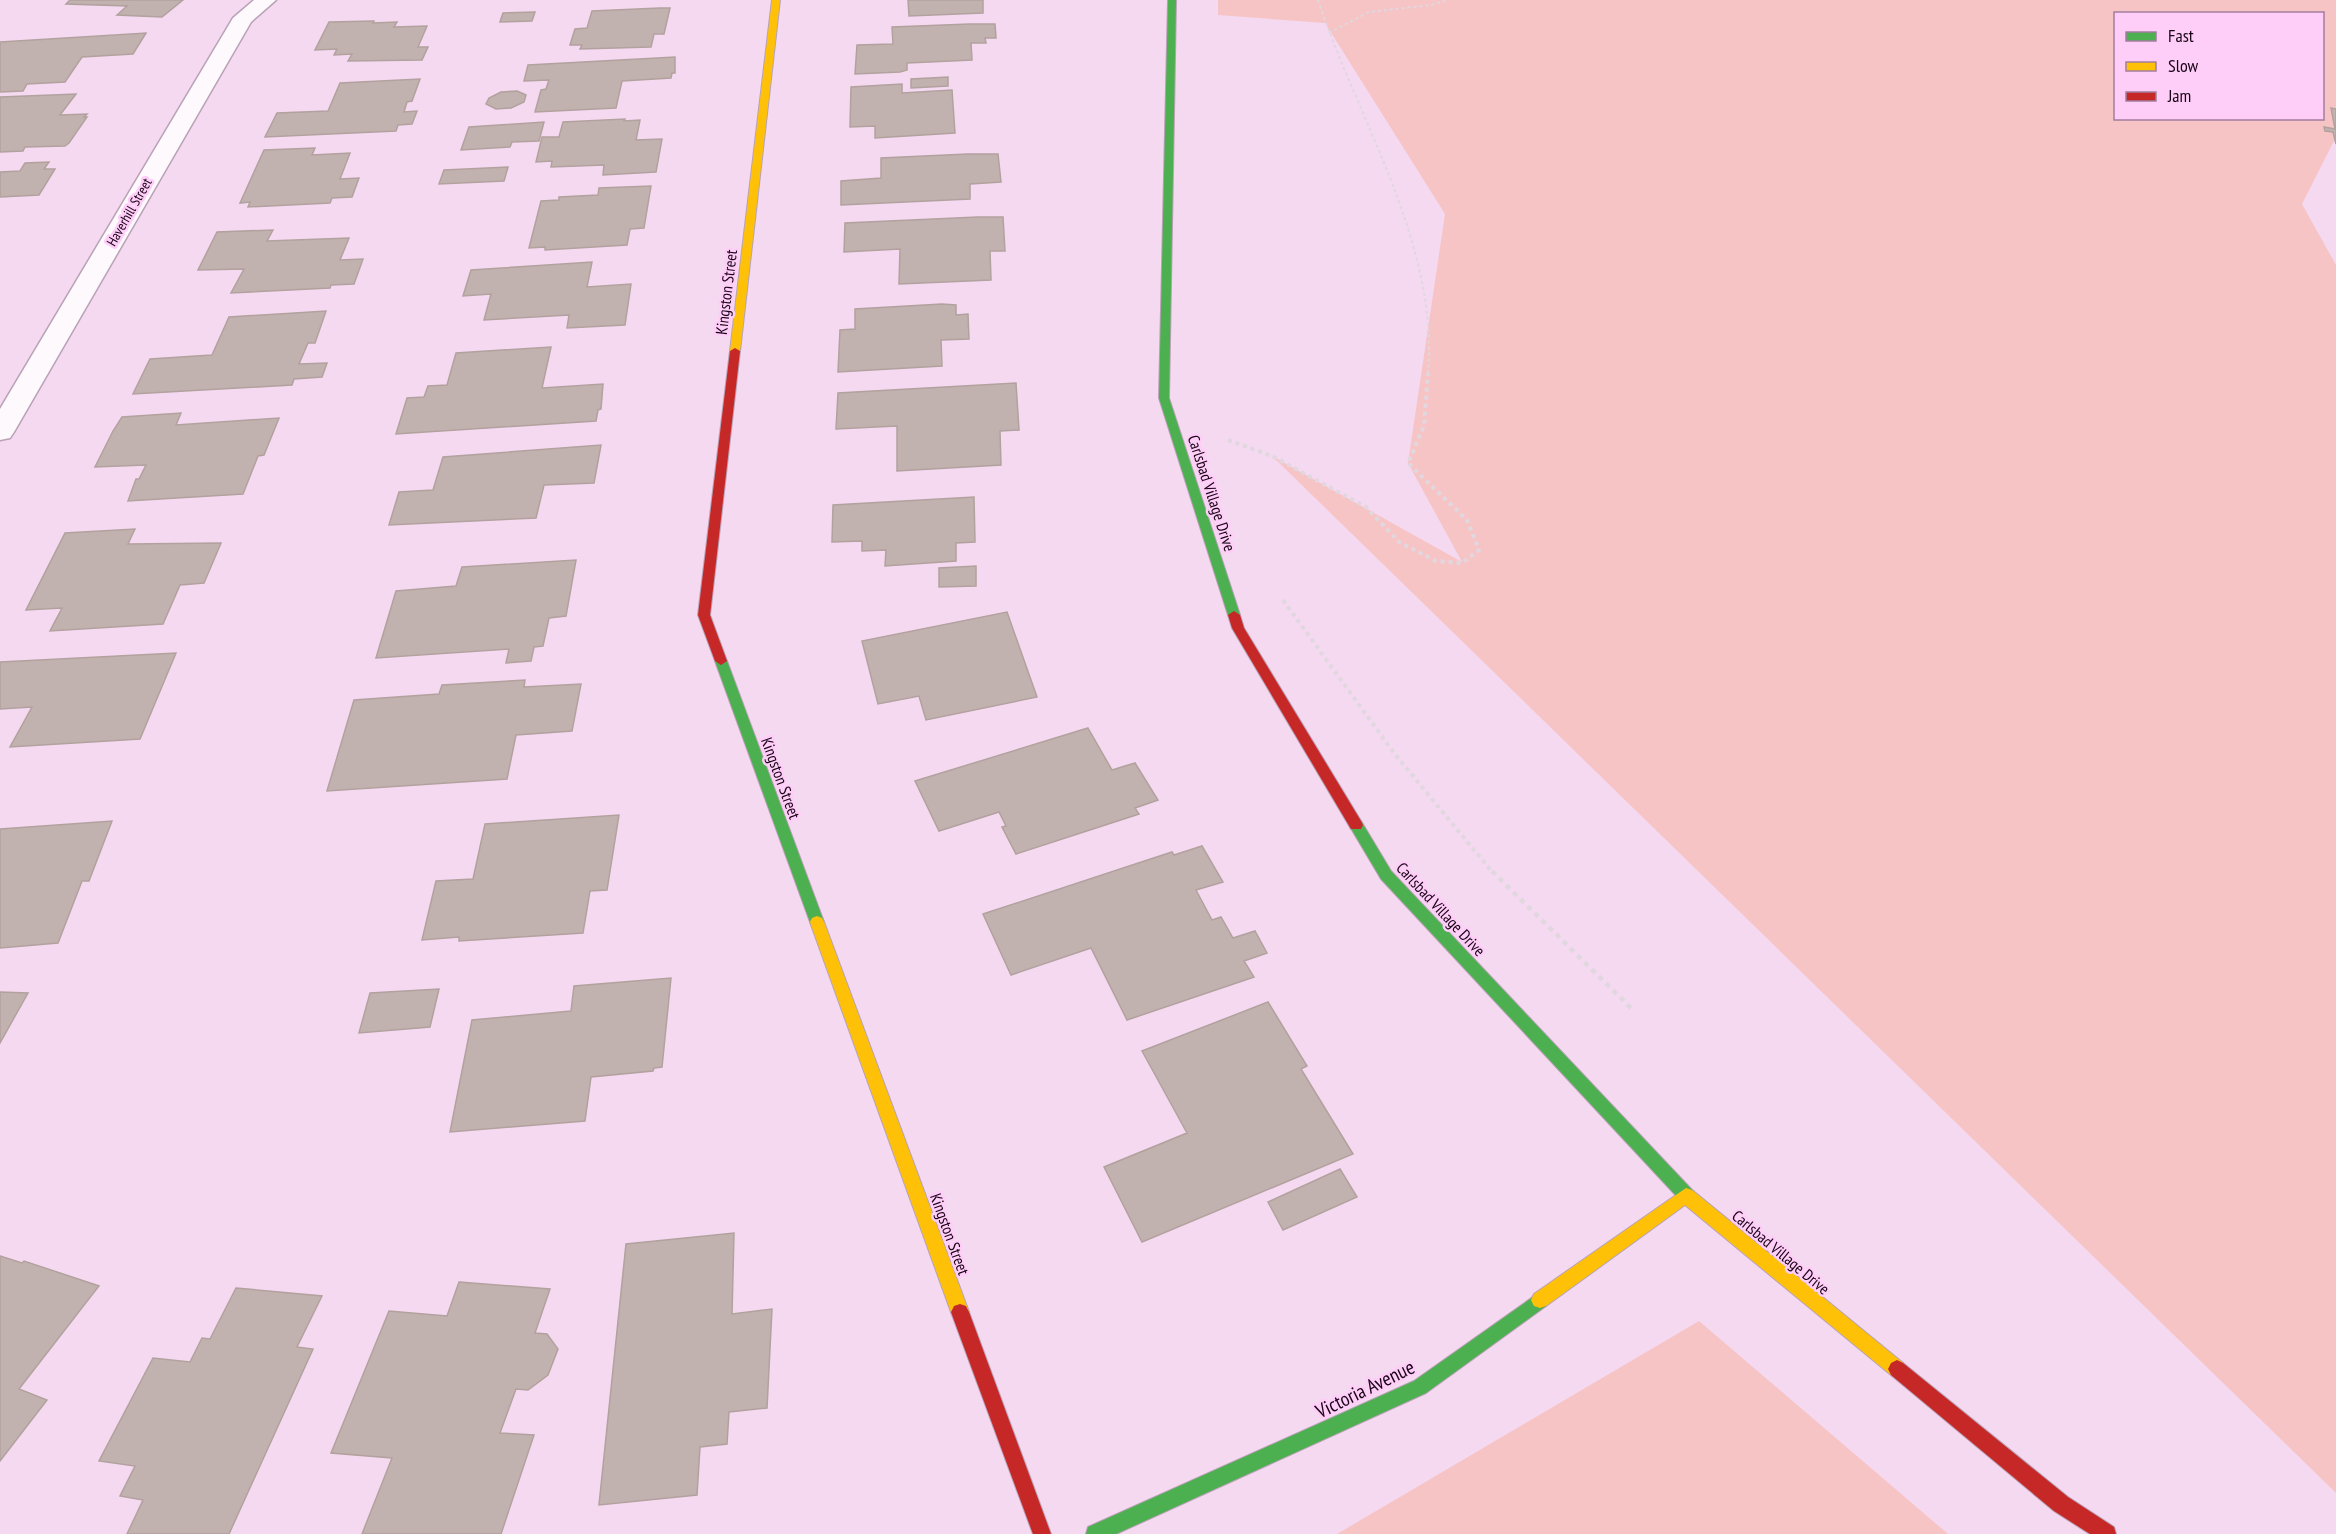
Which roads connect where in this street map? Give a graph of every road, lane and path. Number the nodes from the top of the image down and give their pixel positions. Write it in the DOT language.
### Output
graph roads {
  1 [pos="266,0"];
  2 [pos="776,0"];
  3 [pos="1172,0"];
  4 [pos="1318,0"];
  5 [pos="1449,0"];
  6 [pos="1329,33"];
  7 [pos="0,432"];
  8 [pos="1220,437"];
  9 [pos="1280,596"];
  10 [pos="1634,1011"];
  11 [pos="1686,1195"];
  12 [pos="1042,1534"];
  13 [pos="1095,1534"];
  14 [pos="2107,1534"];
  1 -- 7 [label="street, Haverhill Street"];
  2 -- 12 [label="street, Kingston Street"];
  3 -- 11 [label="street, Carlsbad Village Drive"];
  4 -- 6 [label="path"];
  5 -- 6 [label="path"];
  6 -- 8 [label="path"];
  9 -- 10 [label="path"];
  11 -- 13 [label="street, Victoria Avenue"];
  11 -- 14 [label="street, Carlsbad Village Drive"];
}
